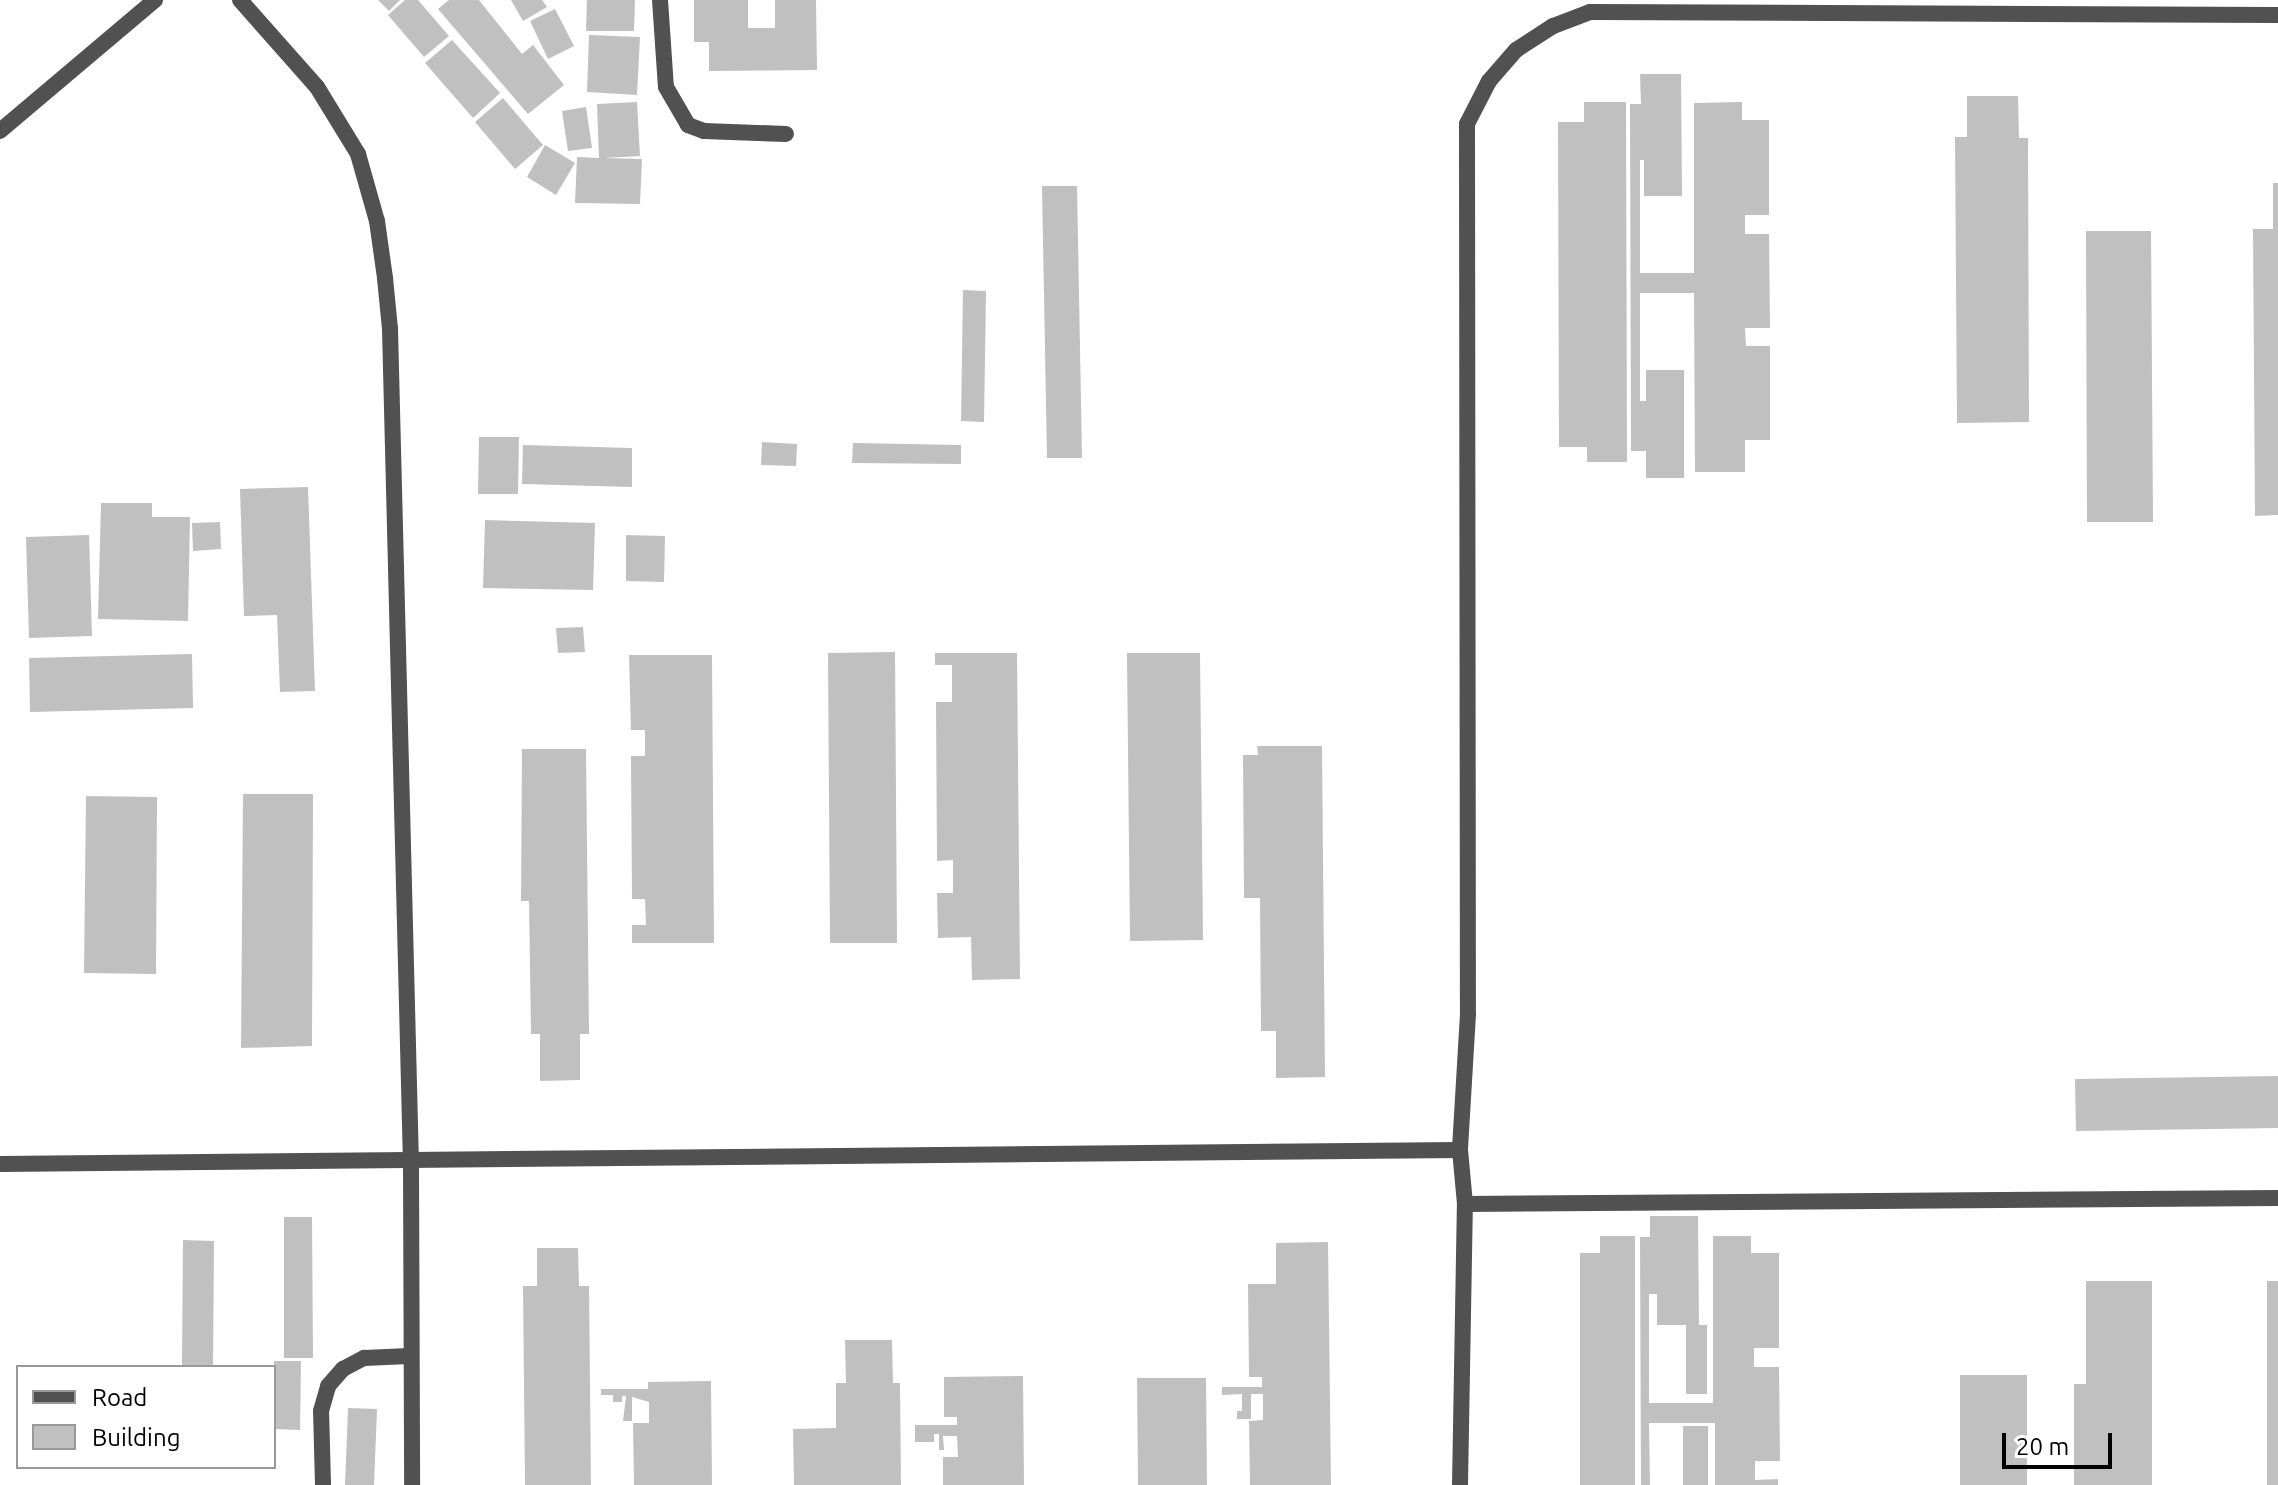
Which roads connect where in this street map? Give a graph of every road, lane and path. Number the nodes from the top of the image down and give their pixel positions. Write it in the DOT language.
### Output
graph roads {
  1 [pos="155,0"];
  2 [pos="240,0"];
  3 [pos="660,0"];
  4 [pos="2278,15"];
  5 [pos="0,131"];
  6 [pos="786,134"];
  7 [pos="1460,1150"];
  8 [pos="411,1162"];
  9 [pos="0,1164"];
  10 [pos="2278,1198"];
  11 [pos="1465,1204"];
  12 [pos="409,1356"];
  13 [pos="323,1485"];
  14 [pos="412,1485"];
  15 [pos="1460,1485"];
  1 -- 5 [label="street"];
  2 -- 8 [label="street"];
  3 -- 6 [label="street"];
  4 -- 7 [label="street"];
  7 -- 8 [label="street"];
  7 -- 11 [label="street"];
  8 -- 9 [label="street"];
  8 -- 12 [label="street"];
  10 -- 11 [label="street"];
  11 -- 15 [label="street"];
  12 -- 13 [label="street"];
  12 -- 14 [label="street"];
}
